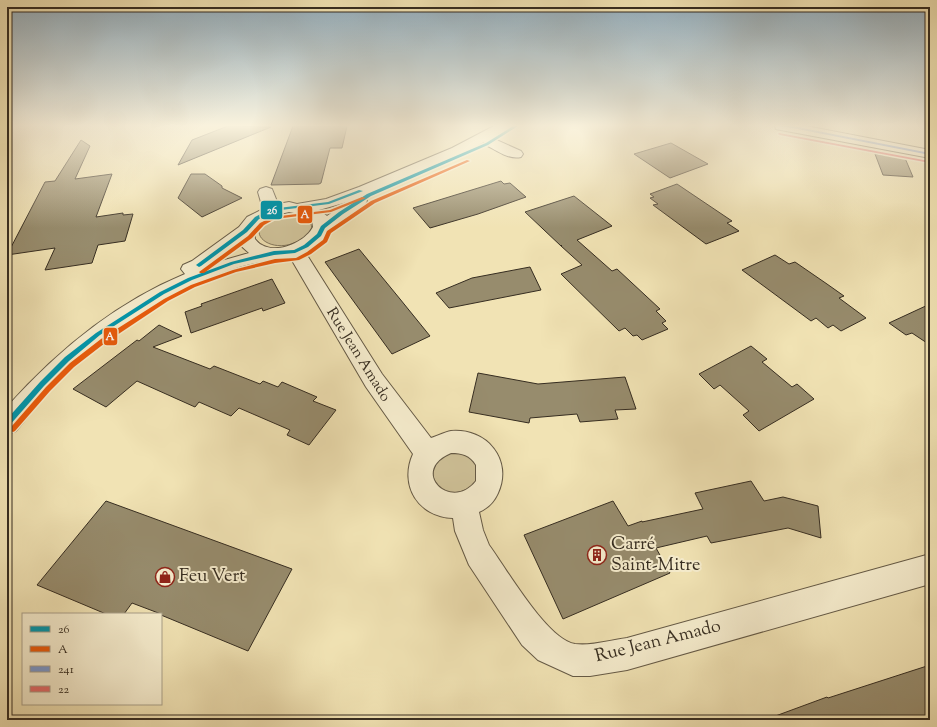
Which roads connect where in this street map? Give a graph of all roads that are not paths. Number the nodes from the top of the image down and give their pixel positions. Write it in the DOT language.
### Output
graph roads {
  1 [pos="436,160"];
  2 [pos="449,160"];
  3 [pos="266,192"];
  4 [pos="300,208"];
  5 [pos="272,210"];
  6 [pos="323,227"];
  7 [pos="245,231"];
  8 [pos="285,252"];
  9 [pos="7,403"];
  10 [pos="7,424"];
  11 [pos="428,453"];
  12 [pos="464,506"];
  13 [pos="930,569"];
  1 -- 4 [label="street"];
  2 -- 6 [label="street"];
  3 -- 5 [label="street"];
  4 -- 5 [label="street"];
  4 -- 6 [label="street"];
  5 -- 7 [label="street"];
  6 -- 8 [label="street"];
  7 -- 8 [label="street"];
  7 -- 9 [label="street"];
  8 -- 10 [label="street"];
  8 -- 11 [label="street, Rue Jean Amado"];
  11 -- 12 [label="street"];
  11 -- 12 [label="street"];
  12 -- 13 [label="street, Rue Jean Amado"];
}
